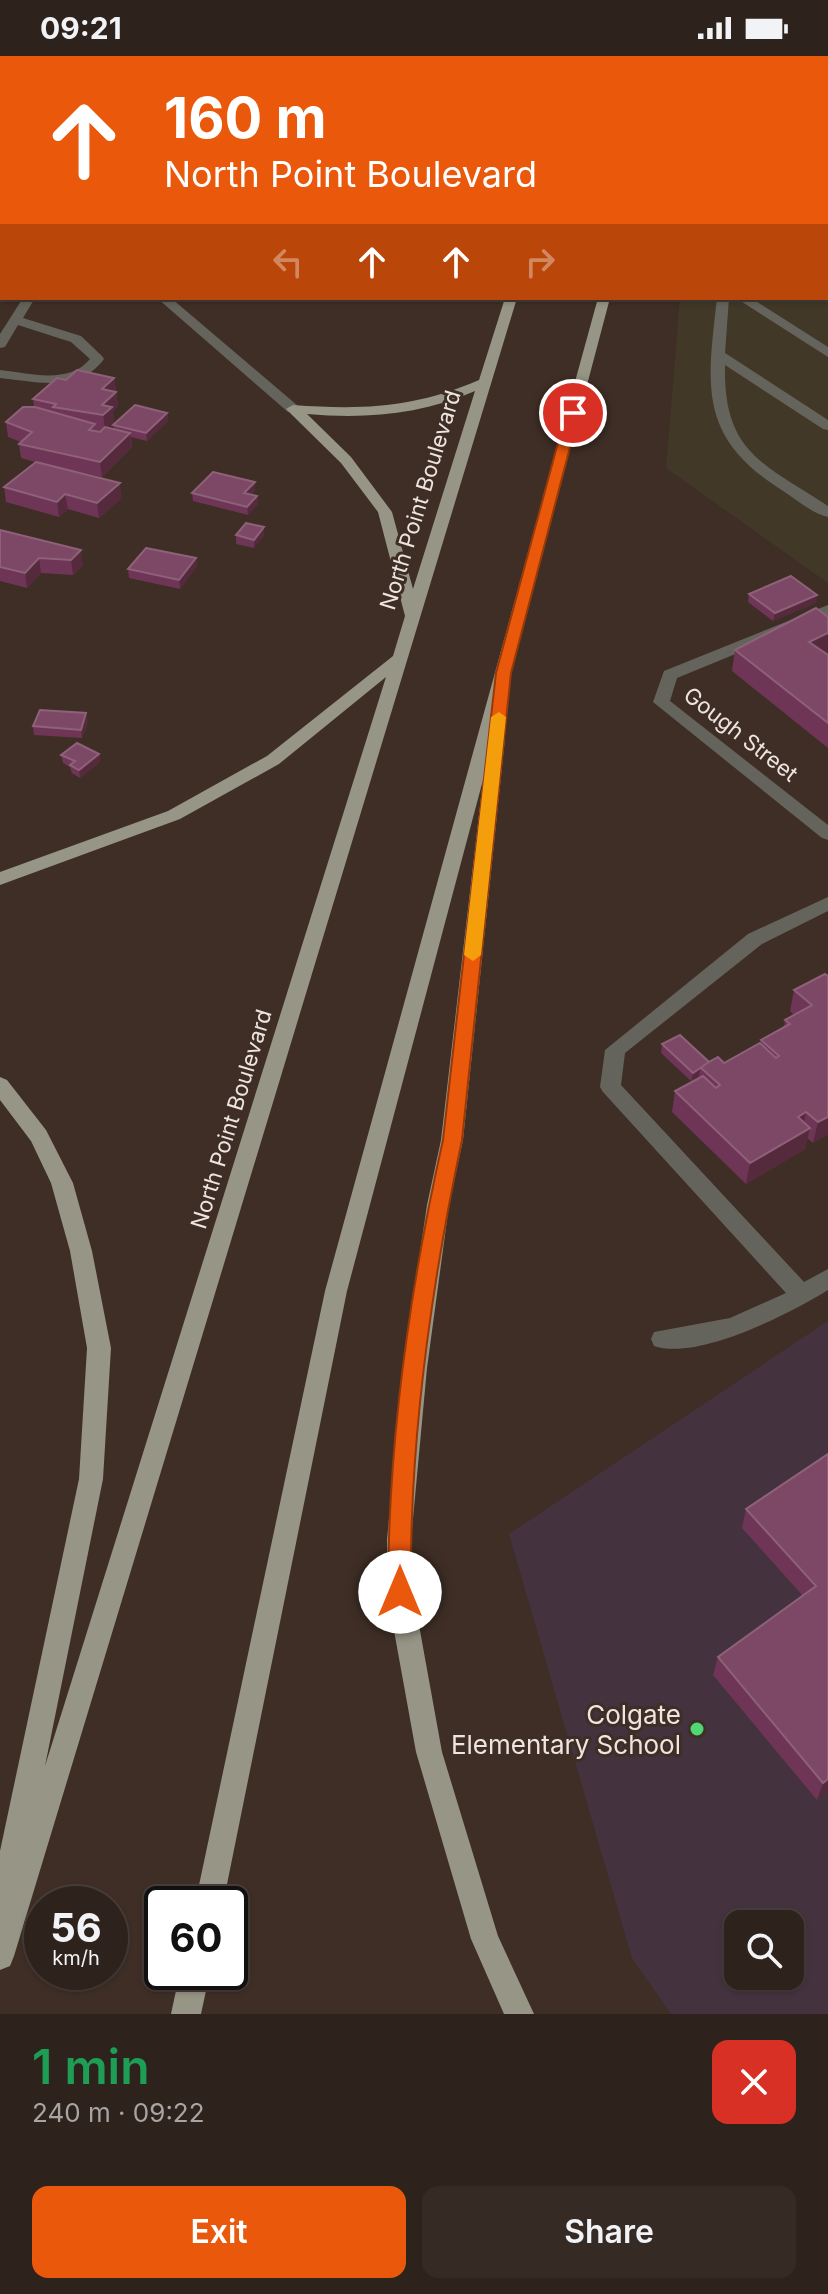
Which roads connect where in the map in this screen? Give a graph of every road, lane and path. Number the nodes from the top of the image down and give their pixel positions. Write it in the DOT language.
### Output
graph roads {
  1 [pos="28,300"];
  2 [pos="165,300"];
  3 [pos="510,300"];
  4 [pos="603,300"];
  5 [pos="723,300"];
  6 [pos="745,300"];
  7 [pos="8,326"];
  8 [pos="0,344"];
  9 [pos="828,353"];
  10 [pos="718,355"];
  11 [pos="0,374"];
  12 [pos="485,382"];
  13 [pos="293,409"];
  14 [pos="828,426"];
  15 [pos="828,513"];
  16 [pos="828,610"];
  17 [pos="413,619"];
  18 [pos="401,657"];
  19 [pos="503,673"];
  20 [pos="828,834"];
  21 [pos="0,879"];
  22 [pos="828,903"];
  23 [pos="0,1085"];
  24 [pos="828,1278"];
  25 [pos="802,1295"];
  26 [pos="662,1339"];
  27 [pos="213,1886"];
  28 [pos="0,1918"];
  29 [pos="0,1956"];
  30 [pos="191,1990"];
  31 [pos="186,2014"];
  32 [pos="519,2014"];
  1 -- 7 [label="street"];
  2 -- 13 [label="street"];
  3 -- 12 [label="main road, North Point Boulevard"];
  4 -- 19 [label="main road"];
  5 -- 10 [label="street"];
  6 -- 9 [label="street"];
  7 -- 8 [label="street"];
  7 -- 11 [label="street"];
  10 -- 14 [label="street"];
  10 -- 15 [label="street"];
  12 -- 13 [label="main road"];
  12 -- 17 [label="main road, North Point Boulevard"];
  13 -- 17 [label="main road"];
  16 -- 20 [label="street, Gough Street"];
  17 -- 18 [label="main road, North Point Boulevard"];
  18 -- 21 [label="main road"];
  18 -- 29 [label="main road, North Point Boulevard"];
  19 -- 27 [label="main road"];
  19 -- 32 [label="main road"];
  22 -- 25 [label="street"];
  23 -- 28 [label="main road"];
  24 -- 25 [label="street"];
  25 -- 26 [label="street"];
  30 -- 31 [label="main road"];
}
